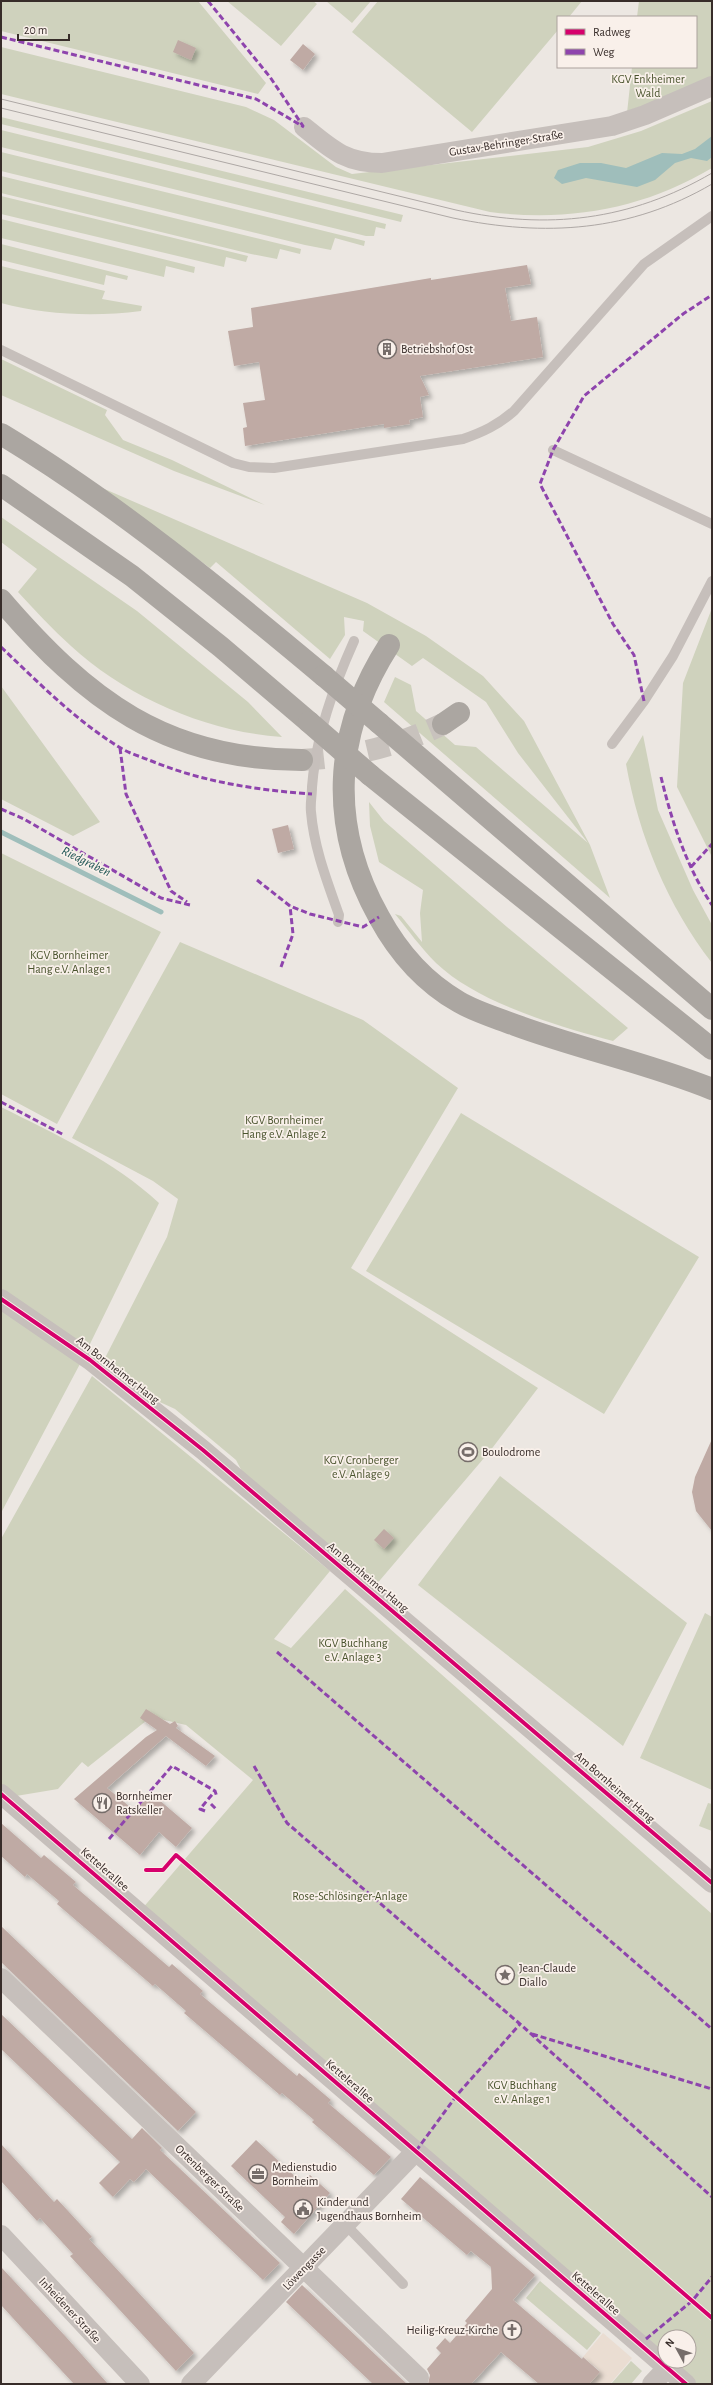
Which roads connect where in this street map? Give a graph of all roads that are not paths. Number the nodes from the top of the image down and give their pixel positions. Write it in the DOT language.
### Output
graph roads {
  1 [pos="712,86"];
  2 [pos="304,127"];
  3 [pos="712,216"];
  4 [pos="1,350"];
  5 [pos="1,434"];
  6 [pos="553,450"];
  7 [pos="1,485"];
  8 [pos="712,524"];
  9 [pos="712,581"];
  10 [pos="1,600"];
  11 [pos="354,641"];
  12 [pos="389,645"];
  13 [pos="612,744"];
  14 [pos="302,760"];
  15 [pos="338,922"];
  16 [pos="712,1009"];
  17 [pos="712,1049"];
  18 [pos="712,1089"];
  19 [pos="1,1299"];
  20 [pos="1,1794"];
  21 [pos="712,1883"];
  22 [pos="1,1978"];
  23 [pos="416,2151"];
  24 [pos="346,2224"];
  25 [pos="1,2235"];
  26 [pos="303,2268"];
  27 [pos="403,2284"];
  28 [pos="657,2359"];
  29 [pos="666,2369"];
  30 [pos="668,2369"];
  31 [pos="419,2378"];
  32 [pos="140,2384"];
  33 [pos="191,2384"];
  34 [pos="652,2384"];
  35 [pos="686,2384"];
  1 -- 2 [label="street, Gustav-Behringer-Straße"];
  3 -- 4 [label="lane"];
  5 -- 16 [label="highway, bridge"];
  6 -- 8 [label="lane"];
  7 -- 17 [label="highway, bridge"];
  9 -- 13 [label="lane"];
  10 -- 14 [label="highway"];
  11 -- 15 [label="lane"];
  12 -- 18 [label="highway"];
  19 -- 21 [label="street, Am Bornheimer Hang"];
  20 -- 23 [label="street, Kettelerallee"];
  22 -- 26 [label="street, Ortenberger Straße"];
  23 -- 24 [label="street, Löwengasse"];
  23 -- 28 [label="street, Kettelerallee"];
  24 -- 26 [label="street, Löwengasse"];
  24 -- 27 [label="lane"];
  25 -- 32 [label="street, Inheidener Straße"];
  26 -- 31 [label="street, Ortenberger Straße"];
  26 -- 33 [label="street, Löwengasse"];
  29 -- 34 [label="street"];
  30 -- 35 [label="street, Kettelerallee"];
}
